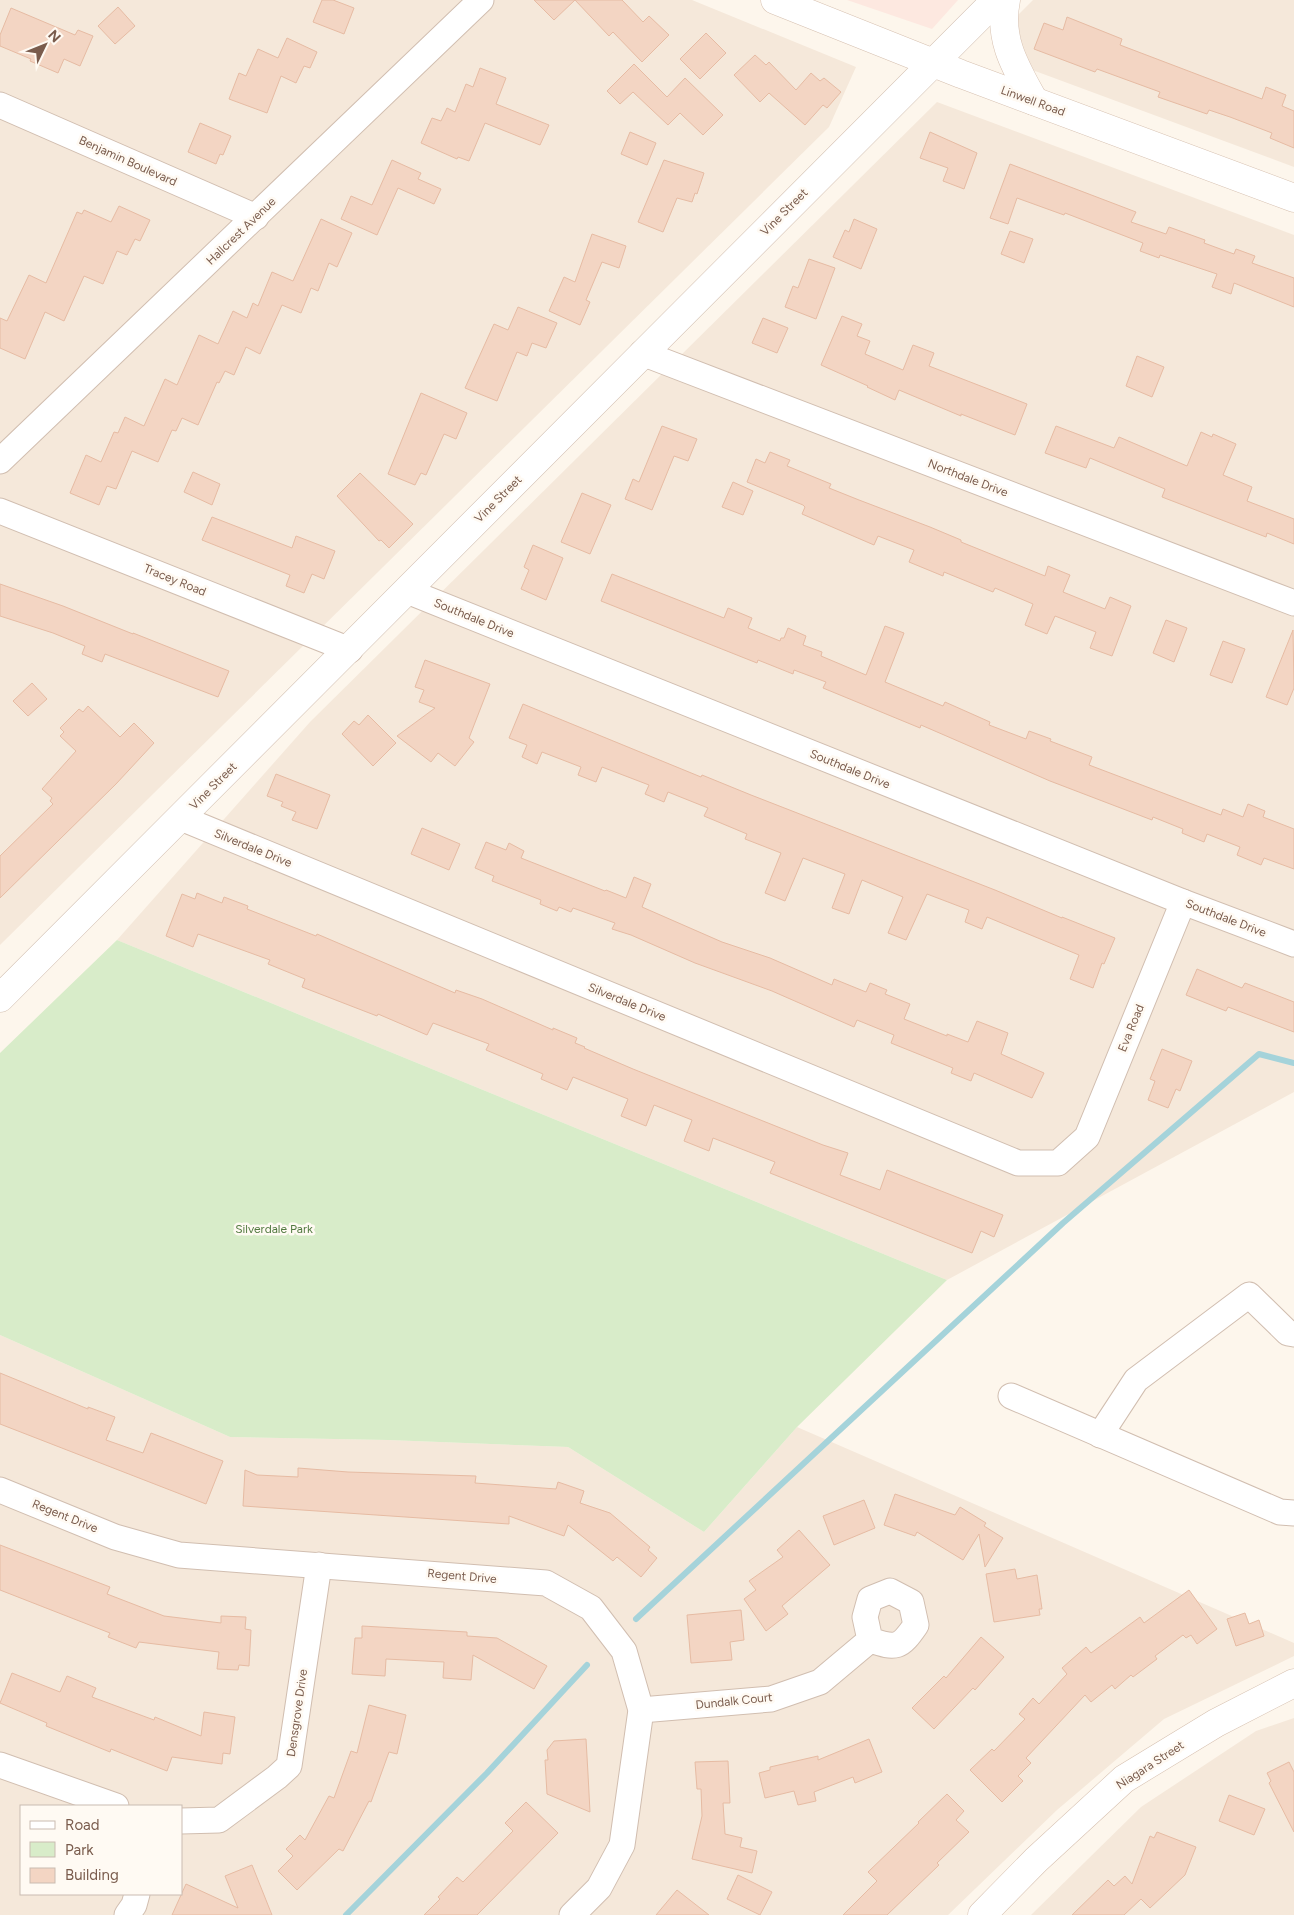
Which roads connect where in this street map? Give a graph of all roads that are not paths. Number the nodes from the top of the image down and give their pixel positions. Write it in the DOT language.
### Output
graph roads {
  1 [pos="481,0"];
  2 [pos="774,0"];
  3 [pos="996,0"];
  4 [pos="1006,0"];
  5 [pos="932,63"];
  6 [pos="1034,101"];
  7 [pos="0,105"];
  8 [pos="1294,198"];
  9 [pos="256,217"];
  10 [pos="642,353"];
  11 [pos="0,462"];
  12 [pos="0,511"];
  13 [pos="407,591"];
  14 [pos="1294,603"];
  15 [pos="350,650"];
  16 [pos="181,818"];
  17 [pos="1183,902"];
  18 [pos="1294,944"];
  19 [pos="0,998"];
  20 [pos="1073,1149"];
  21 [pos="1294,1334"];
  22 [pos="1011,1396"];
  23 [pos="1100,1435"];
  24 [pos="0,1490"];
  25 [pos="1294,1513"];
  26 [pos="319,1565"];
  27 [pos="870,1640"];
  28 [pos="1294,1683"];
  29 [pos="641,1710"];
  30 [pos="0,1765"];
  31 [pos="113,1805"];
  32 [pos="182,1821"];
  33 [pos="137,1895"];
  34 [pos="127,1915"];
  35 [pos="572,1915"];
  36 [pos="982,1915"];
  1 -- 9 [label="street, Hallcrest Avenue"];
  2 -- 5 [label="street, Linwell Road"];
  3 -- 5 [label="street, Vine Street"];
  4 -- 6 [label="street"];
  5 -- 6 [label="street, Linwell Road"];
  5 -- 10 [label="street, Vine Street"];
  6 -- 8 [label="street, Linwell Road"];
  7 -- 9 [label="street, Benjamin Boulevard"];
  9 -- 11 [label="street, Hallcrest Avenue"];
  10 -- 13 [label="street, Vine Street"];
  10 -- 14 [label="street, Northdale Drive"];
  12 -- 15 [label="street, Tracey Road"];
  13 -- 15 [label="street, Vine Street"];
  13 -- 17 [label="street, Southdale Drive"];
  15 -- 16 [label="street, Vine Street"];
  16 -- 19 [label="street, Vine Street"];
  16 -- 20 [label="street, Silverdale Drive"];
  17 -- 18 [label="street, Southdale Drive"];
  17 -- 20 [label="street, Eva Road"];
  21 -- 23 [label="street"];
  22 -- 23 [label="street"];
  23 -- 25 [label="street"];
  24 -- 26 [label="street, Regent Drive"];
  26 -- 29 [label="street, Regent Drive"];
  26 -- 32 [label="street, Densgrove Drive"];
  27 -- 29 [label="street, Dundalk Court"];
  28 -- 36 [label="street, Niagara Street"];
  29 -- 35 [label="street, Regent Drive"];
  30 -- 31 [label="street"];
  33 -- 34 [label="street"];
}
